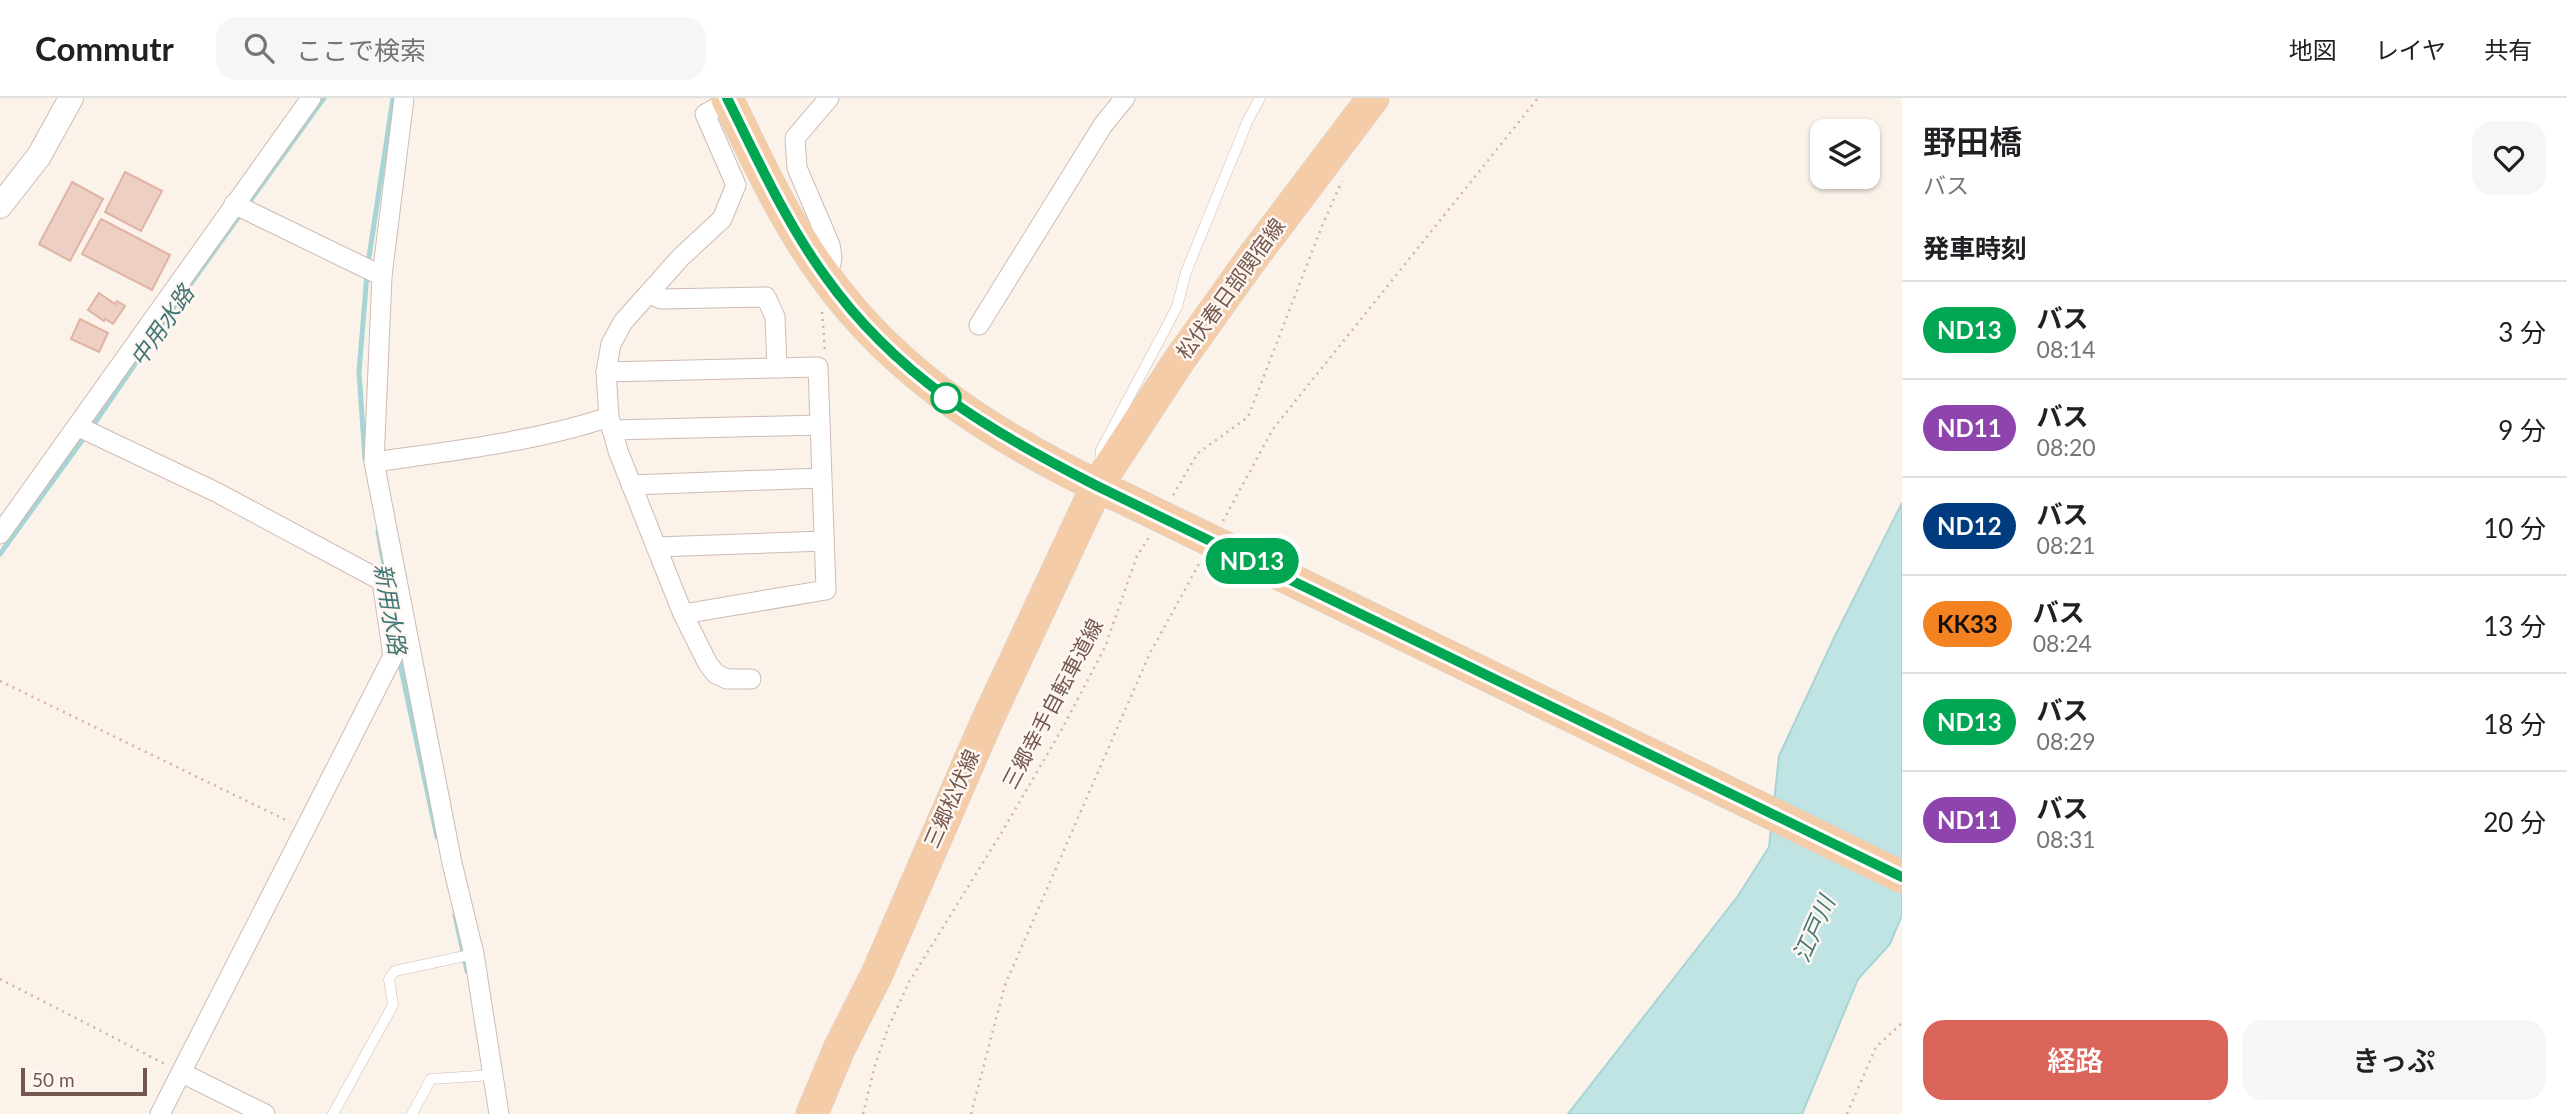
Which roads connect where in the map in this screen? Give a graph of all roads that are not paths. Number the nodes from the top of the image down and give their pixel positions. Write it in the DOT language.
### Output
graph roads {
  1 [pos="71,98"];
  2 [pos="310,98"];
  3 [pos="404,98"];
  4 [pos="829,98"];
  5 [pos="1125,98"];
  6 [pos="1260,98"];
  7 [pos="1373,98"];
  8 [pos="728,99"];
  9 [pos="234,204"];
  10 [pos="0,206"];
  11 [pos="382,276"];
  12 [pos="822,289"];
  13 [pos="649,293"];
  14 [pos="979,325"];
  15 [pos="777,368"];
  16 [pos="606,372"];
  17 [pos="611,424"];
  18 [pos="820,425"];
  19 [pos="79,427"];
  20 [pos="374,462"];
  21 [pos="821,478"];
  22 [pos="631,485"];
  23 [pos="1107,491"];
  24 [pos="0,534"];
  25 [pos="824,541"];
  26 [pos="656,547"];
  27 [pos="390,582"];
  28 [pos="683,614"];
  29 [pos="751,679"];
  30 [pos="1902,877"];
  31 [pos="474,954"];
  32 [pos="182,1073"];
  33 [pos="493,1074"];
  34 [pos="160,1114"];
  35 [pos="265,1114"];
  36 [pos="333,1114"];
  37 [pos="412,1114"];
  38 [pos="499,1114"];
  39 [pos="812,1114"];
  1 -- 10 [label="street"];
  2 -- 9 [label="street"];
  3 -- 11 [label="street"];
  4 -- 12 [label="street"];
  5 -- 14 [label="street"];
  6 -- 23 [label="lane"];
  7 -- 23 [label="main road, 松伏春日部関宿線"];
  8 -- 12 [label="main road"];
  8 -- 13 [label="street"];
  9 -- 11 [label="street"];
  9 -- 19 [label="street"];
  11 -- 20 [label="street"];
  12 -- 23 [label="main road"];
  13 -- 15 [label="street"];
  13 -- 16 [label="street"];
  15 -- 16 [label="street"];
  15 -- 18 [label="street"];
  16 -- 17 [label="street"];
  17 -- 18 [label="street"];
  17 -- 20 [label="street"];
  17 -- 22 [label="street"];
  18 -- 21 [label="street"];
  19 -- 24 [label="street"];
  19 -- 27 [label="street"];
  20 -- 27 [label="street"];
  21 -- 22 [label="street"];
  21 -- 25 [label="street"];
  22 -- 26 [label="street"];
  23 -- 30 [label="main road, bridge"];
  23 -- 39 [label="main road, 三郷松伏線"];
  25 -- 26 [label="street"];
  25 -- 28 [label="street"];
  26 -- 28 [label="street"];
  27 -- 31 [label="street"];
  27 -- 32 [label="street"];
  28 -- 29 [label="street"];
  31 -- 33 [label="street"];
  31 -- 36 [label="lane"];
  32 -- 34 [label="street"];
  32 -- 35 [label="street"];
  33 -- 37 [label="lane"];
  33 -- 38 [label="street"];
}
